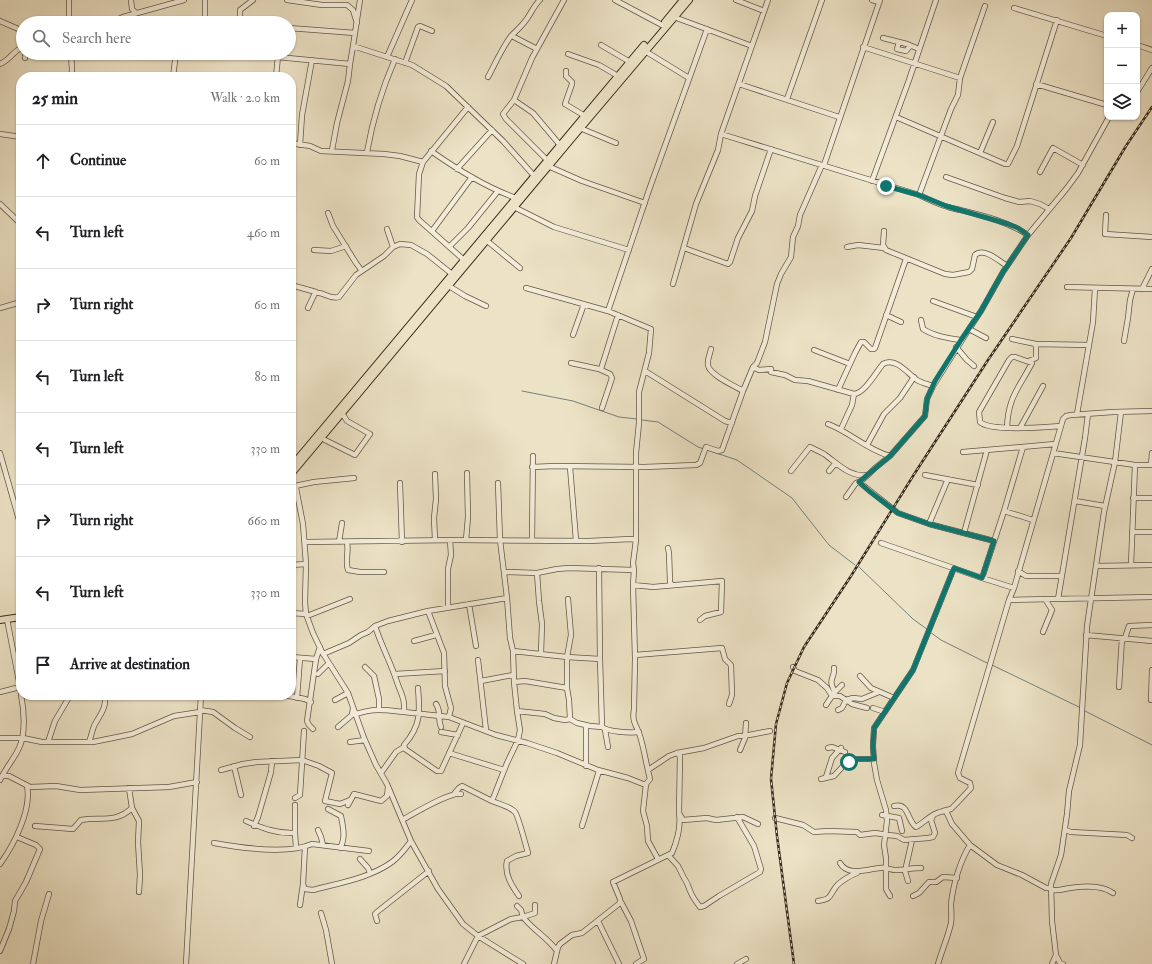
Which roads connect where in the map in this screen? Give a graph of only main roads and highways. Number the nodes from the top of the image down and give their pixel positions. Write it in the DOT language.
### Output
graph roads {
  1 [pos="681,0"];
  2 [pos="689,0"];
  3 [pos="548,163"];
  4 [pos="536,178"];
  5 [pos="296,461"];
  6 [pos="296,468"];
  7 [pos="16,614"];
  8 [pos="0,616"];
  9 [pos="16,618"];
  10 [pos="3,619"];
  1 -- 3 [label="main road"];
  2 -- 3 [label="main road"];
  3 -- 4 [label="main road"];
  4 -- 5 [label="main road"];
  4 -- 6 [label="main road"];
  7 -- 8 [label="main road"];
  9 -- 10 [label="main road"];
}
